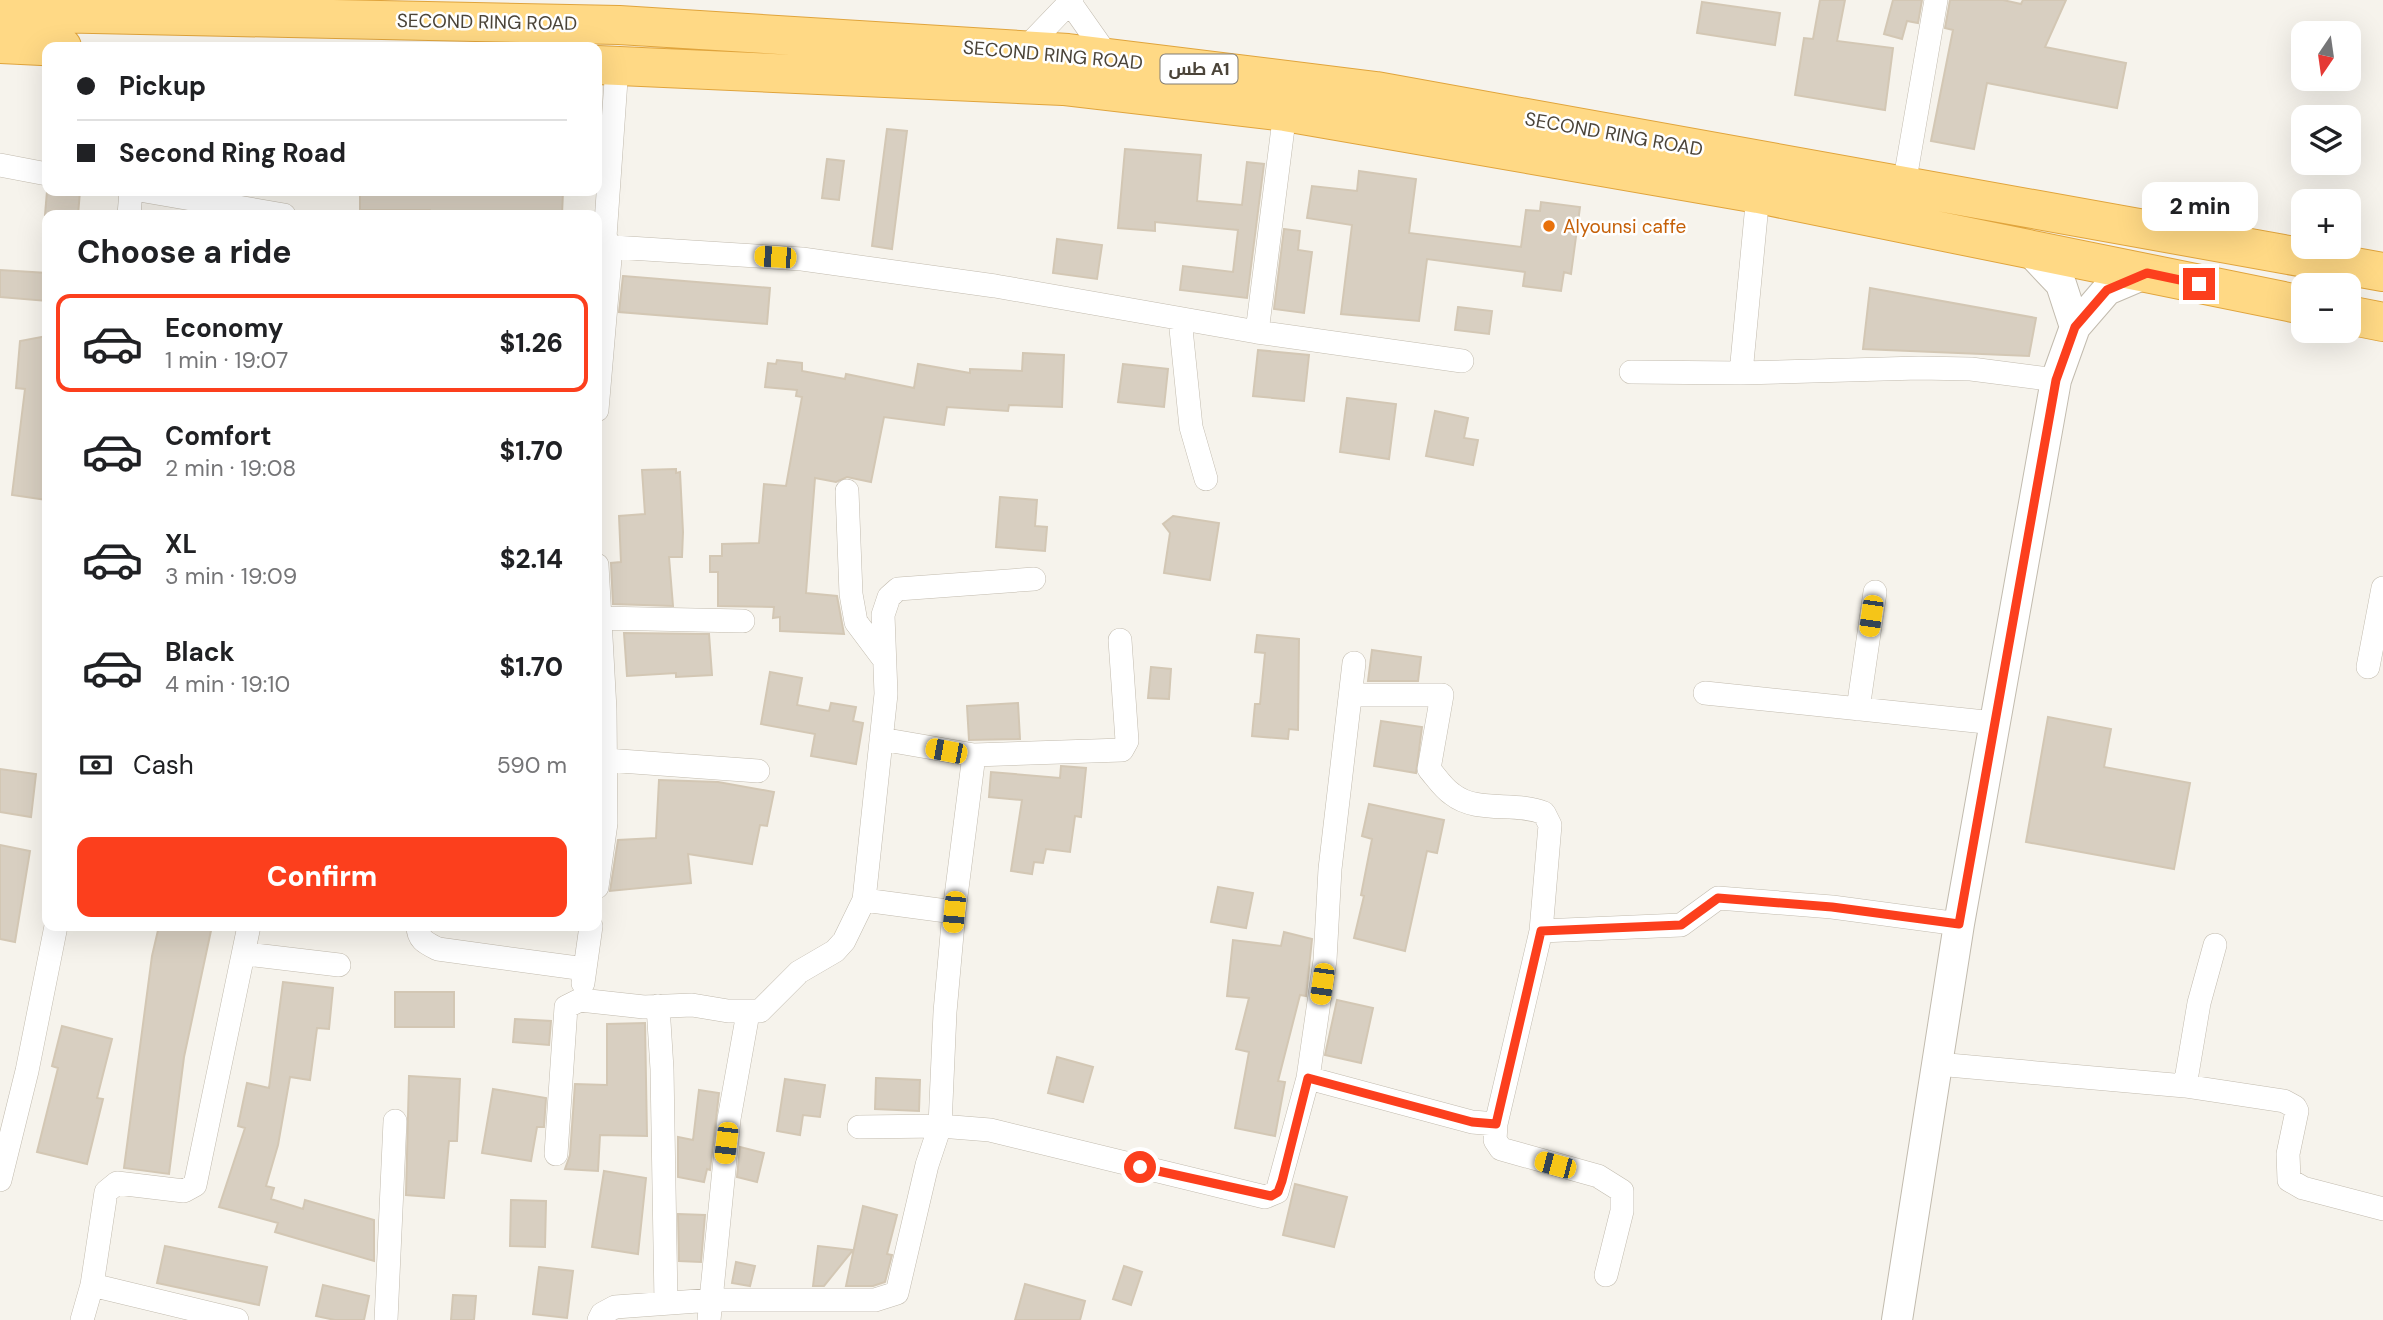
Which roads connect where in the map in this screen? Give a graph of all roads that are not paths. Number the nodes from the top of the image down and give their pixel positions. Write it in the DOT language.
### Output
graph roads {
  1 [pos="1936,0"];
  2 [pos="1071,2"];
  3 [pos="94,7"];
  4 [pos="9,22"];
  5 [pos="51,42"];
  6 [pos="1024,50"];
  7 [pos="1108,58"];
  8 [pos="607,66"];
  9 [pos="1284,112"];
  10 [pos="0,165"];
  11 [pos="42,173"];
  12 [pos="1904,186"];
  13 [pos="1758,194"];
  14 [pos="174,196"];
  15 [pos="255,210"];
  16 [pos="604,247"];
  17 [pos="2026,247"];
  18 [pos="2383,272"];
  19 [pos="2147,273"];
  20 [pos="602,294"];
  21 [pos="2291,303"];
  22 [pos="2361,317"];
  23 [pos="1180,319"];
  24 [pos="2383,322"];
  25 [pos="2075,327"];
  26 [pos="1257,332"];
  27 [pos="1462,361"];
  28 [pos="1631,372"];
  29 [pos="1741,373"];
  30 [pos="2056,380"];
  31 [pos="1206,479"];
  32 [pos="847,491"];
  33 [pos="1034,579"];
  34 [pos="2383,588"];
  35 [pos="1875,593"];
  36 [pos="602,618"];
  37 [pos="743,621"];
  38 [pos="1120,640"];
  39 [pos="883,658"];
  40 [pos="1354,663"];
  41 [pos="602,665"];
  42 [pos="2368,667"];
  43 [pos="1705,693"];
  44 [pos="1350,695"];
  45 [pos="1858,709"];
  46 [pos="1995,723"];
  47 [pos="881,739"];
  48 [pos="974,755"];
  49 [pos="606,760"];
  50 [pos="758,771"];
  51 [pos="602,851"];
  52 [pos="864,900"];
  53 [pos="954,912"];
  54 [pos="1959,924"];
  55 [pos="55,931"];
  56 [pos="248,931"];
  57 [pos="418,931"];
  58 [pos="590,931"];
  59 [pos="1541,931"];
  60 [pos="2215,945"];
  61 [pos="246,954"];
  62 [pos="339,965"];
  63 [pos="585,969"];
  64 [pos="580,1000"];
  65 [pos="658,1006"];
  66 [pos="748,1013"];
  67 [pos="1937,1064"];
  68 [pos="1308,1078"];
  69 [pos="2185,1086"];
  70 [pos="395,1121"];
  71 [pos="1496,1124"];
  72 [pos="940,1126"];
  73 [pos="859,1127"];
  74 [pos="555,1154"];
  75 [pos="0,1180"];
  76 [pos="2383,1209"];
  77 [pos="1606,1275"];
  78 [pos="92,1285"];
  79 [pos="666,1303"];
  80 [pos="710,1310"];
  81 [pos="82,1320"];
  82 [pos="237,1320"];
  83 [pos="386,1320"];
  84 [pos="599,1320"];
  85 [pos="1897,1320"];
  1 -- 12 [label="street"];
  2 -- 6 [label="street"];
  2 -- 7 [label="street"];
  3 -- 4 [label="highway, SECOND RING ROAD / طس A1"];
  3 -- 6 [label="highway, SECOND RING ROAD / طس A1"];
  4 -- 5 [label="highway, SECOND RING ROAD / طس A1"];
  6 -- 7 [label="highway, SECOND RING ROAD / طس A1"];
  7 -- 12 [label="highway, SECOND RING ROAD / طس A1"];
  8 -- 9 [label="highway, SECOND RING ROAD / طس A1"];
  8 -- 16 [label="street"];
  9 -- 13 [label="highway, SECOND RING ROAD / طس A1"];
  9 -- 26 [label="street"];
  10 -- 11 [label="street"];
  12 -- 18 [label="highway, SECOND RING ROAD / طس A1"];
  13 -- 17 [label="highway, SECOND RING ROAD / طس A1"];
  13 -- 29 [label="street"];
  14 -- 15 [label="street"];
  16 -- 20 [label="street"];
  16 -- 23 [label="street"];
  17 -- 19 [label="highway, SECOND RING ROAD / طس A1"];
  17 -- 25 [label="street"];
  19 -- 21 [label="highway, SECOND RING ROAD / طس A1"];
  19 -- 25 [label="street"];
  22 -- 24 [label="highway"];
  23 -- 26 [label="street"];
  23 -- 31 [label="street"];
  25 -- 30 [label="street"];
  26 -- 27 [label="street"];
  28 -- 29 [label="street"];
  29 -- 30 [label="street"];
  30 -- 46 [label="street"];
  32 -- 39 [label="street"];
  33 -- 39 [label="street"];
  34 -- 42 [label="street"];
  35 -- 45 [label="street"];
  36 -- 37 [label="street"];
  38 -- 48 [label="street"];
  39 -- 47 [label="street"];
  40 -- 44 [label="street"];
  41 -- 49 [label="street"];
  43 -- 45 [label="street"];
  44 -- 59 [label="street"];
  44 -- 68 [label="street"];
  45 -- 46 [label="street"];
  46 -- 54 [label="street"];
  47 -- 48 [label="street"];
  47 -- 52 [label="street"];
  48 -- 53 [label="street"];
  49 -- 50 [label="street"];
  49 -- 51 [label="street"];
  52 -- 53 [label="street"];
  52 -- 66 [label="street"];
  53 -- 72 [label="street"];
  54 -- 59 [label="street"];
  54 -- 67 [label="street"];
  55 -- 75 [label="street"];
  56 -- 61 [label="street"];
  57 -- 63 [label="street"];
  58 -- 63 [label="street"];
  59 -- 71 [label="street"];
  60 -- 69 [label="street"];
  61 -- 62 [label="street"];
  61 -- 78 [label="street"];
  63 -- 64 [label="street"];
  64 -- 65 [label="street"];
  64 -- 74 [label="street"];
  65 -- 66 [label="street"];
  65 -- 79 [label="street"];
  66 -- 80 [label="street"];
  67 -- 69 [label="street"];
  67 -- 85 [label="street"];
  68 -- 71 [label="street"];
  68 -- 72 [label="street"];
  69 -- 76 [label="street"];
  70 -- 83 [label="street"];
  71 -- 77 [label="street"];
  72 -- 73 [label="street"];
  72 -- 80 [label="street"];
  78 -- 81 [label="street"];
  78 -- 82 [label="street"];
  79 -- 80 [label="street"];
  79 -- 84 [label="street"];
}
